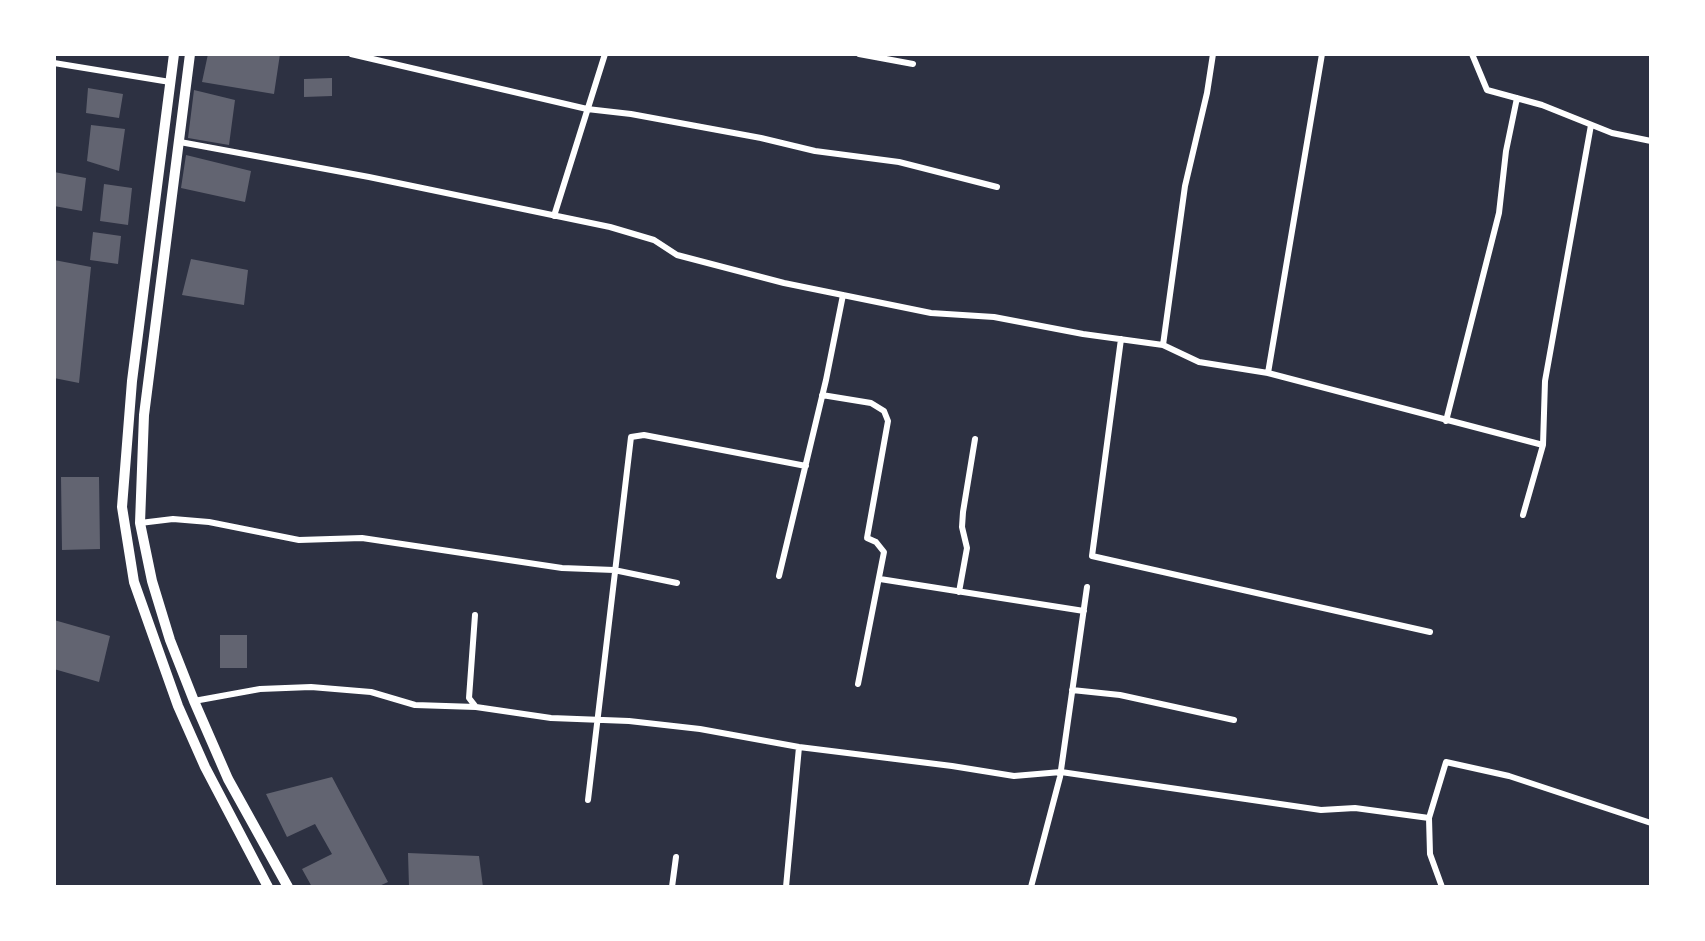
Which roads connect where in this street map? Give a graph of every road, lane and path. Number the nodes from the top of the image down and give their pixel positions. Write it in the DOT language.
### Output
graph roads {
  1 [pos="174,54"];
  2 [pos="190,54"];
  3 [pos="351,54"];
  4 [pos="605,54"];
  5 [pos="859,54"];
  6 [pos="1213,54"];
  7 [pos="1322,54"];
  8 [pos="1472,54"];
  9 [pos="54,63"];
  10 [pos="913,64"];
  11 [pos="170,82"];
  12 [pos="1517,98"];
  13 [pos="587,109"];
  14 [pos="1591,125"];
  15 [pos="1651,141"];
  16 [pos="180,142"];
  17 [pos="997,187"];
  18 [pos="554,216"];
  19 [pos="843,295"];
  20 [pos="1121,339"];
  21 [pos="1163,345"];
  22 [pos="1268,373"];
  23 [pos="822,395"];
  24 [pos="1446,421"];
  25 [pos="975,439"];
  26 [pos="1543,445"];
  27 [pos="806,466"];
  28 [pos="1523,515"];
  29 [pos="140,523"];
  30 [pos="614,570"];
  31 [pos="779,576"];
  32 [pos="880,579"];
  33 [pos="677,583"];
  34 [pos="1087,587"];
  35 [pos="959,592"];
  36 [pos="1084,611"];
  37 [pos="475,615"];
  38 [pos="1430,632"];
  39 [pos="858,684"];
  40 [pos="1072,690"];
  41 [pos="194,701"];
  42 [pos="476,707"];
  43 [pos="599,720"];
  44 [pos="1234,720"];
  45 [pos="799,747"];
  46 [pos="1061,772"];
  47 [pos="588,800"];
  48 [pos="1429,818"];
  49 [pos="1651,823"];
  50 [pos="676,857"];
  51 [pos="268,887"];
  52 [pos="288,887"];
  53 [pos="672,887"];
  54 [pos="786,887"];
  55 [pos="1031,887"];
  56 [pos="1442,887"];
  1 -- 11 [label="main road"];
  2 -- 16 [label="main road"];
  3 -- 13 [label="street"];
  4 -- 13 [label="street"];
  5 -- 10 [label="street"];
  6 -- 21 [label="street"];
  7 -- 22 [label="street"];
  8 -- 12 [label="street"];
  9 -- 11 [label="street"];
  11 -- 51 [label="main road"];
  12 -- 14 [label="street"];
  12 -- 24 [label="street"];
  13 -- 17 [label="street"];
  13 -- 18 [label="street"];
  14 -- 15 [label="street"];
  14 -- 26 [label="street"];
  16 -- 18 [label="street"];
  16 -- 29 [label="main road"];
  18 -- 19 [label="street"];
  19 -- 20 [label="street"];
  19 -- 23 [label="street"];
  20 -- 21 [label="street"];
  20 -- 38 [label="street"];
  21 -- 22 [label="street"];
  22 -- 24 [label="street"];
  23 -- 27 [label="street"];
  23 -- 32 [label="street"];
  24 -- 26 [label="street"];
  25 -- 35 [label="street"];
  26 -- 28 [label="street"];
  27 -- 30 [label="street"];
  27 -- 31 [label="street"];
  29 -- 30 [label="street"];
  29 -- 41 [label="main road"];
  30 -- 33 [label="street"];
  30 -- 43 [label="street"];
  32 -- 35 [label="street"];
  32 -- 39 [label="street"];
  34 -- 36 [label="street"];
  35 -- 36 [label="street"];
  36 -- 40 [label="street"];
  37 -- 42 [label="street"];
  40 -- 44 [label="street"];
  40 -- 46 [label="street"];
  41 -- 42 [label="street"];
  41 -- 52 [label="main road"];
  42 -- 43 [label="street"];
  43 -- 45 [label="street"];
  43 -- 47 [label="street"];
  45 -- 46 [label="street"];
  45 -- 54 [label="street"];
  46 -- 48 [label="street"];
  46 -- 55 [label="street"];
  48 -- 49 [label="street"];
  48 -- 56 [label="street"];
  50 -- 53 [label="street"];
}
